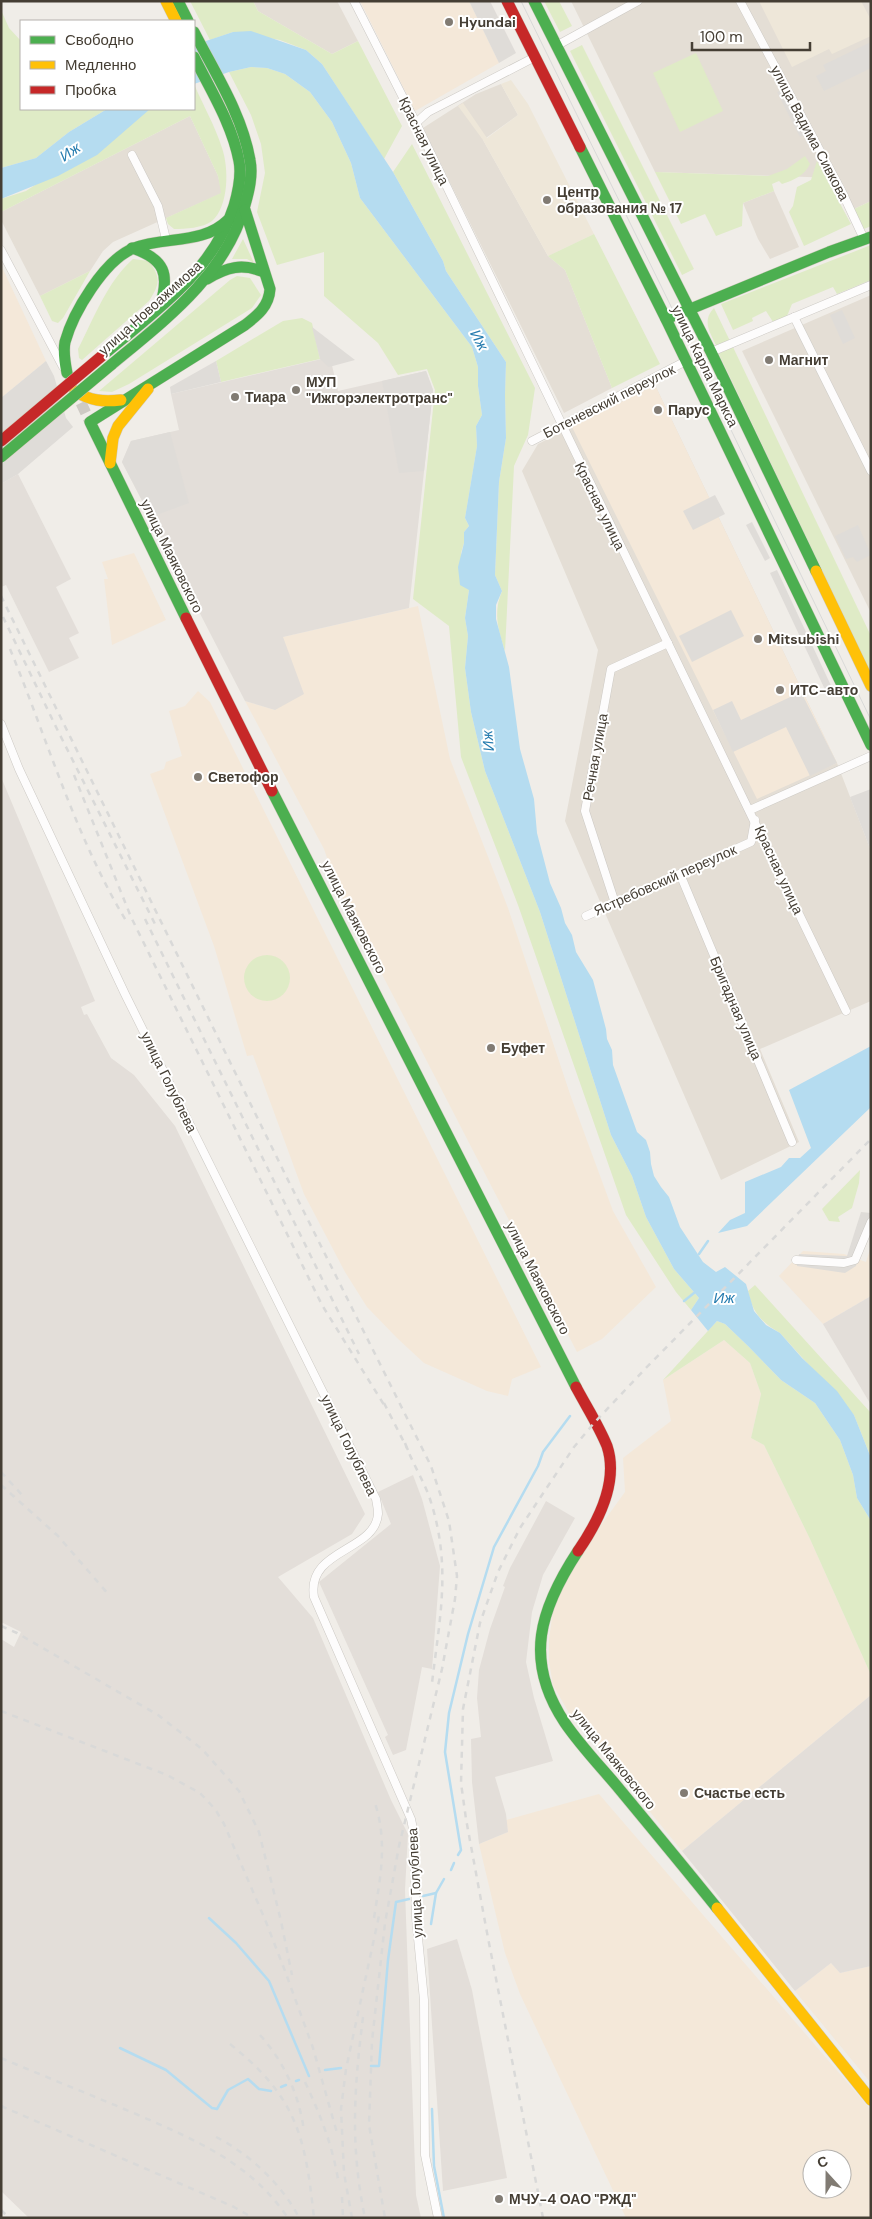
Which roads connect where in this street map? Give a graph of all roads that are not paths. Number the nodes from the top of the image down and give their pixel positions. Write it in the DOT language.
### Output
graph roads {
  1 [pos="166,1"];
  2 [pos="354,1"];
  3 [pos="507,1"];
  4 [pos="534,1"];
  5 [pos="638,1"];
  6 [pos="740,1"];
  7 [pos="177,11"];
  8 [pos="187,20"];
  9 [pos="195,34"];
  10 [pos="556,46"];
  11 [pos="535,57"];
  12 [pos="195,59"];
  13 [pos="416,123"];
  14 [pos="132,155"];
  15 [pos="245,210"];
  16 [pos="231,216"];
  17 [pos="868,238"];
  18 [pos="166,239"];
  19 [pos="132,248"];
  20 [pos="1,250"];
  21 [pos="264,272"];
  22 [pos="205,280"];
  23 [pos="871,284"];
  24 [pos="160,306"];
  25 [pos="689,308"];
  26 [pos="794,318"];
  27 [pos="666,319"];
  28 [pos="711,352"];
  29 [pos="686,361"];
  30 [pos="67,373"];
  31 [pos="152,383"];
  32 [pos="75,391"];
  33 [pos="128,399"];
  34 [pos="561,426"];
  35 [pos="1,441"];
  36 [pos="532,441"];
  37 [pos="1,458"];
  38 [pos="110,463"];
  39 [pos="871,471"];
  40 [pos="668,643"];
  41 [pos="871,686"];
  42 [pos="1,724"];
  43 [pos="871,745"];
  44 [pos="871,756"];
  45 [pos="750,810"];
  46 [pos="755,820"];
  47 [pos="680,874"];
  48 [pos="615,903"];
  49 [pos="586,916"];
  50 [pos="846,1011"];
  51 [pos="792,1142"];
  52 [pos="871,1222"];
  53 [pos="796,1260"];
  54 [pos="871,2100"];
  55 [pos="438,2218"];
  1 -- 7 [label="main road"];
  2 -- 13 [label="street, Красная улица"];
  3 -- 11 [label="main road, улица Карла Маркса"];
  4 -- 10 [label="main road, улица Карла Маркса"];
  5 -- 10 [label="street"];
  6 -- 17 [label="street, улица Вадима Сивкова"];
  7 -- 8 [label="main road"];
  9 -- 15 [label="main road, улица Новоажимова"];
  10 -- 25 [label="main road, улица Карла Маркса"];
  11 -- 13 [label="street"];
  11 -- 27 [label="main road, улица Карла Маркса"];
  12 -- 16 [label="main road, улица Новоажимова"];
  13 -- 34 [label="street, Красная улица"];
  14 -- 18 [label="street"];
  15 -- 21 [label="main road"];
  15 -- 22 [label="main road, улица Новоажимова"];
  16 -- 18 [label="main road"];
  16 -- 24 [label="main road, улица Новоажимова"];
  17 -- 25 [label="main road"];
  18 -- 19 [label="main road"];
  19 -- 24 [label="main road"];
  19 -- 30 [label="main road"];
  20 -- 30 [label="street"];
  21 -- 22 [label="main road"];
  21 -- 31 [label="main road"];
  22 -- 37 [label="main road, улица Новоажимова, bridge"];
  23 -- 26 [label="street"];
  24 -- 35 [label="main road, улица Новоажимова, bridge"];
  25 -- 27 [label="main road"];
  25 -- 28 [label="main road, улица Карла Маркса"];
  26 -- 28 [label="street"];
  26 -- 39 [label="street"];
  27 -- 29 [label="main road, улица Карла Маркса"];
  28 -- 41 [label="main road, улица Карла Маркса"];
  29 -- 34 [label="street, Ботеневский переулок"];
  29 -- 43 [label="main road, улица Карла Маркса"];
  31 -- 33 [label="main road"];
  31 -- 38 [label="main road"];
  32 -- 33 [label="main road"];
  33 -- 38 [label="main road, улица Маяковского"];
  34 -- 36 [label="street, Ботеневский переулок"];
  34 -- 40 [label="street, Красная улица"];
  38 -- 54 [label="main road, улица Маяковского"];
  40 -- 45 [label="street, Красная улица"];
  40 -- 48 [label="street, Речная улица"];
  42 -- 55 [label="street, улица Голублева"];
  44 -- 45 [label="street"];
  45 -- 46 [label="street, Красная улица"];
  46 -- 47 [label="street, Ястребовский переулок"];
  46 -- 50 [label="street, Красная улица"];
  47 -- 48 [label="street, Ястребовский переулок"];
  47 -- 51 [label="street, Бригадная улица"];
  48 -- 49 [label="street, Ястребовский переулок"];
  52 -- 53 [label="street"];
}
